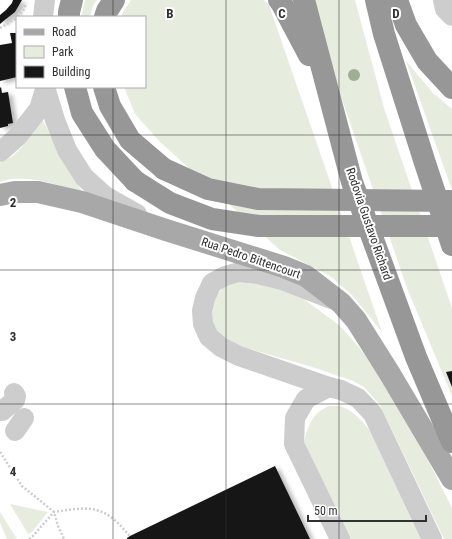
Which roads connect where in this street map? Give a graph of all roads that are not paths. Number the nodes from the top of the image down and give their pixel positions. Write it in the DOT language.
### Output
graph roads {
  1 [pos="45,0"];
  2 [pos="72,0"];
  3 [pos="114,0"];
  4 [pos="279,0"];
  5 [pos="304,0"];
  6 [pos="376,0"];
  7 [pos="397,0"];
  8 [pos="443,0"];
  9 [pos="43,16"];
  10 [pos="69,16"];
  11 [pos="105,16"];
  12 [pos="452,16"];
  13 [pos="450,85"];
  14 [pos="45,88"];
  15 [pos="76,88"];
  16 [pos="104,88"];
  17 [pos="328,90"];
  18 [pos="0,152"];
  19 [pos="0,195"];
  20 [pos="452,201"];
  21 [pos="452,226"];
  22 [pos="166,230"];
  23 [pos="452,245"];
  24 [pos="341,303"];
  25 [pos="329,387"];
  26 [pos="14,394"];
  27 [pos="2,411"];
  28 [pos="451,439"];
  29 [pos="452,479"];
  30 [pos="340,539"];
  31 [pos="432,539"];
  1 -- 9 [label="lane"];
  2 -- 10 [label="highway"];
  3 -- 11 [label="highway"];
  4 -- 17 [label="highway"];
  5 -- 17 [label="highway, Rodovia Gustavo Richard"];
  6 -- 23 [label="highway"];
  7 -- 13 [label="highway"];
  8 -- 12 [label="lane"];
  14 -- 18 [label="lane"];
  14 -- 22 [label="lane"];
  15 -- 21 [label="highway, bridge"];
  16 -- 20 [label="highway, bridge"];
  17 -- 28 [label="highway, Rodovia Gustavo Richard"];
  19 -- 22 [label="main road, Rua Pedro Bittencourt"];
  22 -- 24 [label="main road, Rua Pedro Bittencourt"];
  24 -- 25 [label="lane"];
  24 -- 29 [label="main road, Rua Pedro Bittencourt"];
  25 -- 30 [label="lane"];
  25 -- 31 [label="lane"];
  26 -- 27 [label="lane"];
}
